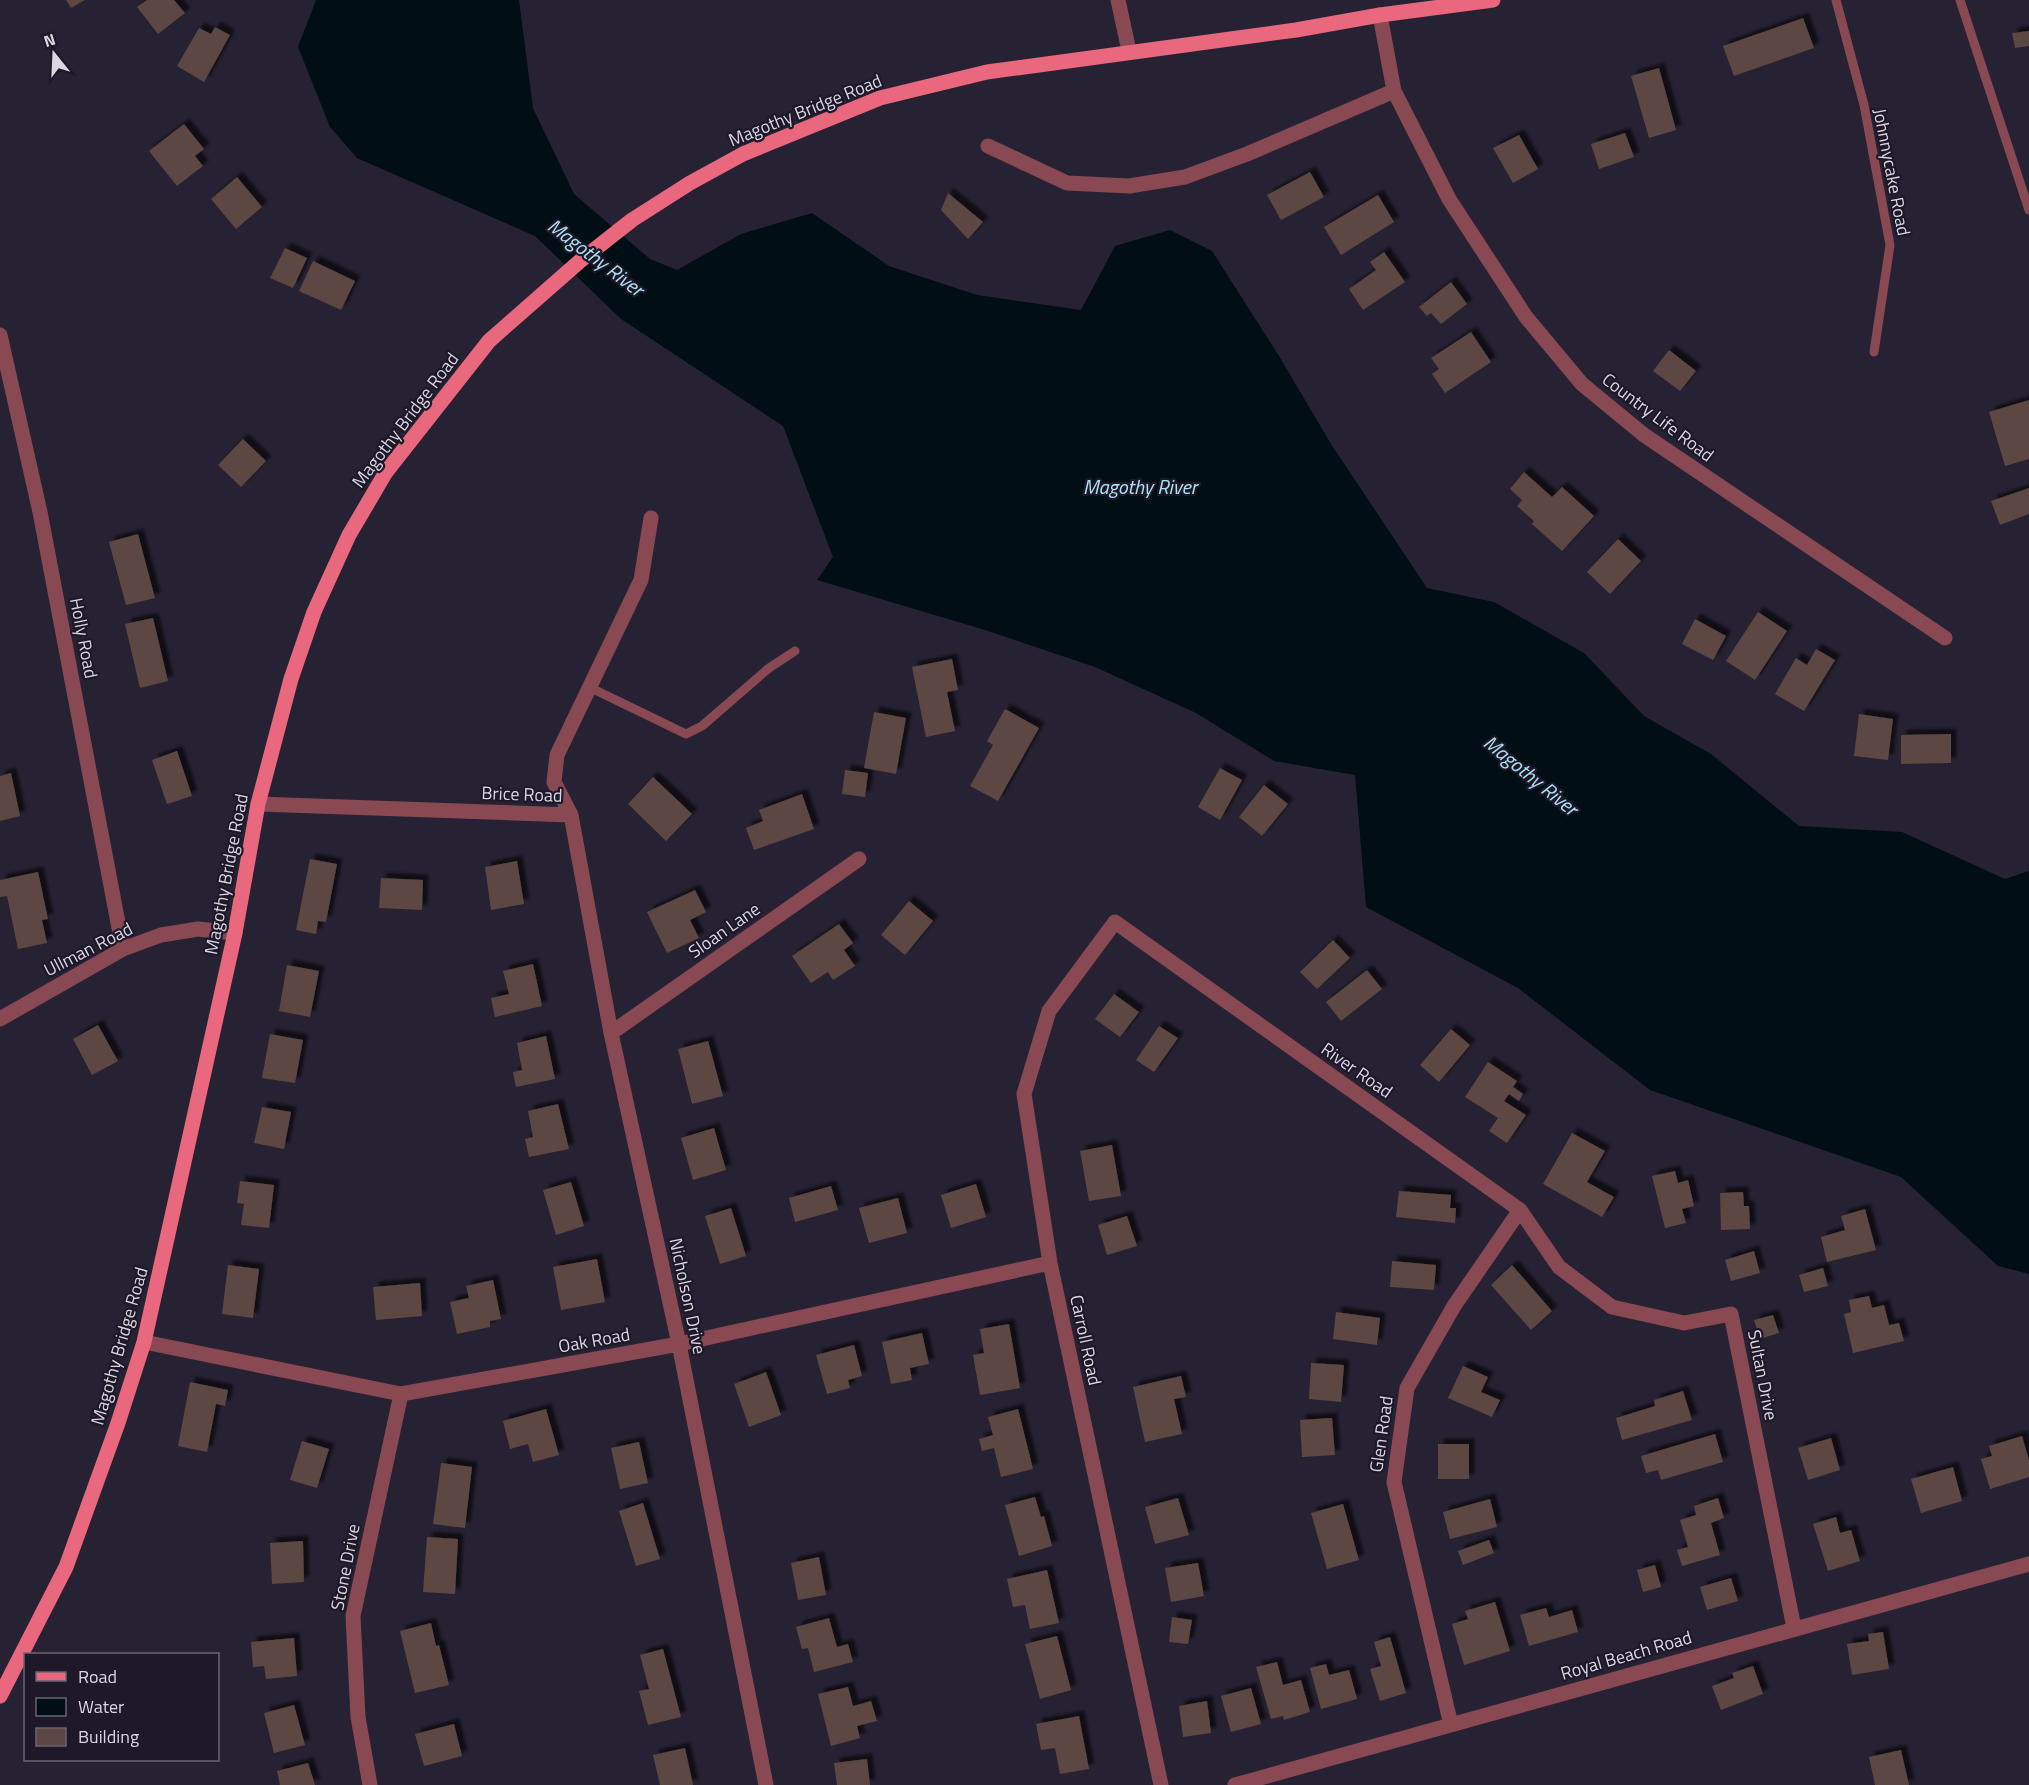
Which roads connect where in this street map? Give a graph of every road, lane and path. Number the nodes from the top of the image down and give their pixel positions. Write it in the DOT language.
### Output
graph roads {
  1 [pos="1118,0"];
  2 [pos="1493,0"];
  3 [pos="1836,0"];
  4 [pos="1960,0"];
  5 [pos="1380,15"];
  6 [pos="1129,51"];
  7 [pos="1394,91"];
  8 [pos="988,146"];
  9 [pos="2029,210"];
  10 [pos="0,335"];
  11 [pos="1874,352"];
  12 [pos="651,518"];
  13 [pos="1945,638"];
  14 [pos="795,651"];
  15 [pos="590,687"];
  16 [pos="258,804"];
  17 [pos="571,815"];
  18 [pos="859,859"];
  19 [pos="1115,922"];
  20 [pos="235,933"];
  21 [pos="123,949"];
  22 [pos="0,1018"];
  23 [pos="611,1033"];
  24 [pos="1520,1210"];
  25 [pos="1050,1263"];
  26 [pos="1559,1267"];
  27 [pos="144,1342"];
  28 [pos="679,1344"];
  29 [pos="401,1394"];
  30 [pos="2029,1564"];
  31 [pos="1794,1628"];
  32 [pos="0,1695"];
  33 [pos="1451,1725"];
  34 [pos="370,1785"];
  35 [pos="766,1785"];
  36 [pos="1161,1785"];
  37 [pos="1235,1785"];
  1 -- 6 [label="street"];
  2 -- 5 [label="main road, Magothy Bridge Road"];
  3 -- 11 [label="lane, Johnnycake Road"];
  4 -- 9 [label="lane"];
  5 -- 6 [label="main road, Magothy Bridge Road"];
  5 -- 7 [label="street, Country Life Road"];
  6 -- 16 [label="main road, Magothy Bridge Road"];
  7 -- 8 [label="street"];
  7 -- 13 [label="street, Country Life Road"];
  10 -- 21 [label="street, Holly Road"];
  12 -- 15 [label="street, Brice Road"];
  14 -- 15 [label="lane"];
  15 -- 17 [label="street, Brice Road"];
  16 -- 17 [label="street, Brice Road"];
  16 -- 20 [label="main road, Magothy Bridge Road"];
  17 -- 23 [label="street, Nicholson Drive"];
  18 -- 23 [label="street, Sloan Lane"];
  19 -- 24 [label="street, River Road"];
  19 -- 25 [label="street, Carroll Road"];
  20 -- 21 [label="street, Ullman Road"];
  20 -- 27 [label="main road, Magothy Bridge Road"];
  21 -- 22 [label="street, Ullman Road"];
  23 -- 28 [label="street, Nicholson Drive"];
  24 -- 26 [label="street, River Road"];
  24 -- 33 [label="street, Glen Road"];
  25 -- 28 [label="street, Oak Road"];
  25 -- 36 [label="street, Carroll Road"];
  26 -- 31 [label="street, Sultan Drive"];
  27 -- 29 [label="street, Oak Road"];
  27 -- 32 [label="main road, Magothy Bridge Road"];
  28 -- 29 [label="street, Oak Road"];
  28 -- 35 [label="street, Nicholson Drive"];
  29 -- 34 [label="street, Stone Drive"];
  30 -- 31 [label="street, Royal Beach Road"];
  31 -- 33 [label="street, Royal Beach Road"];
  33 -- 37 [label="street, Royal Beach Road"];
}
